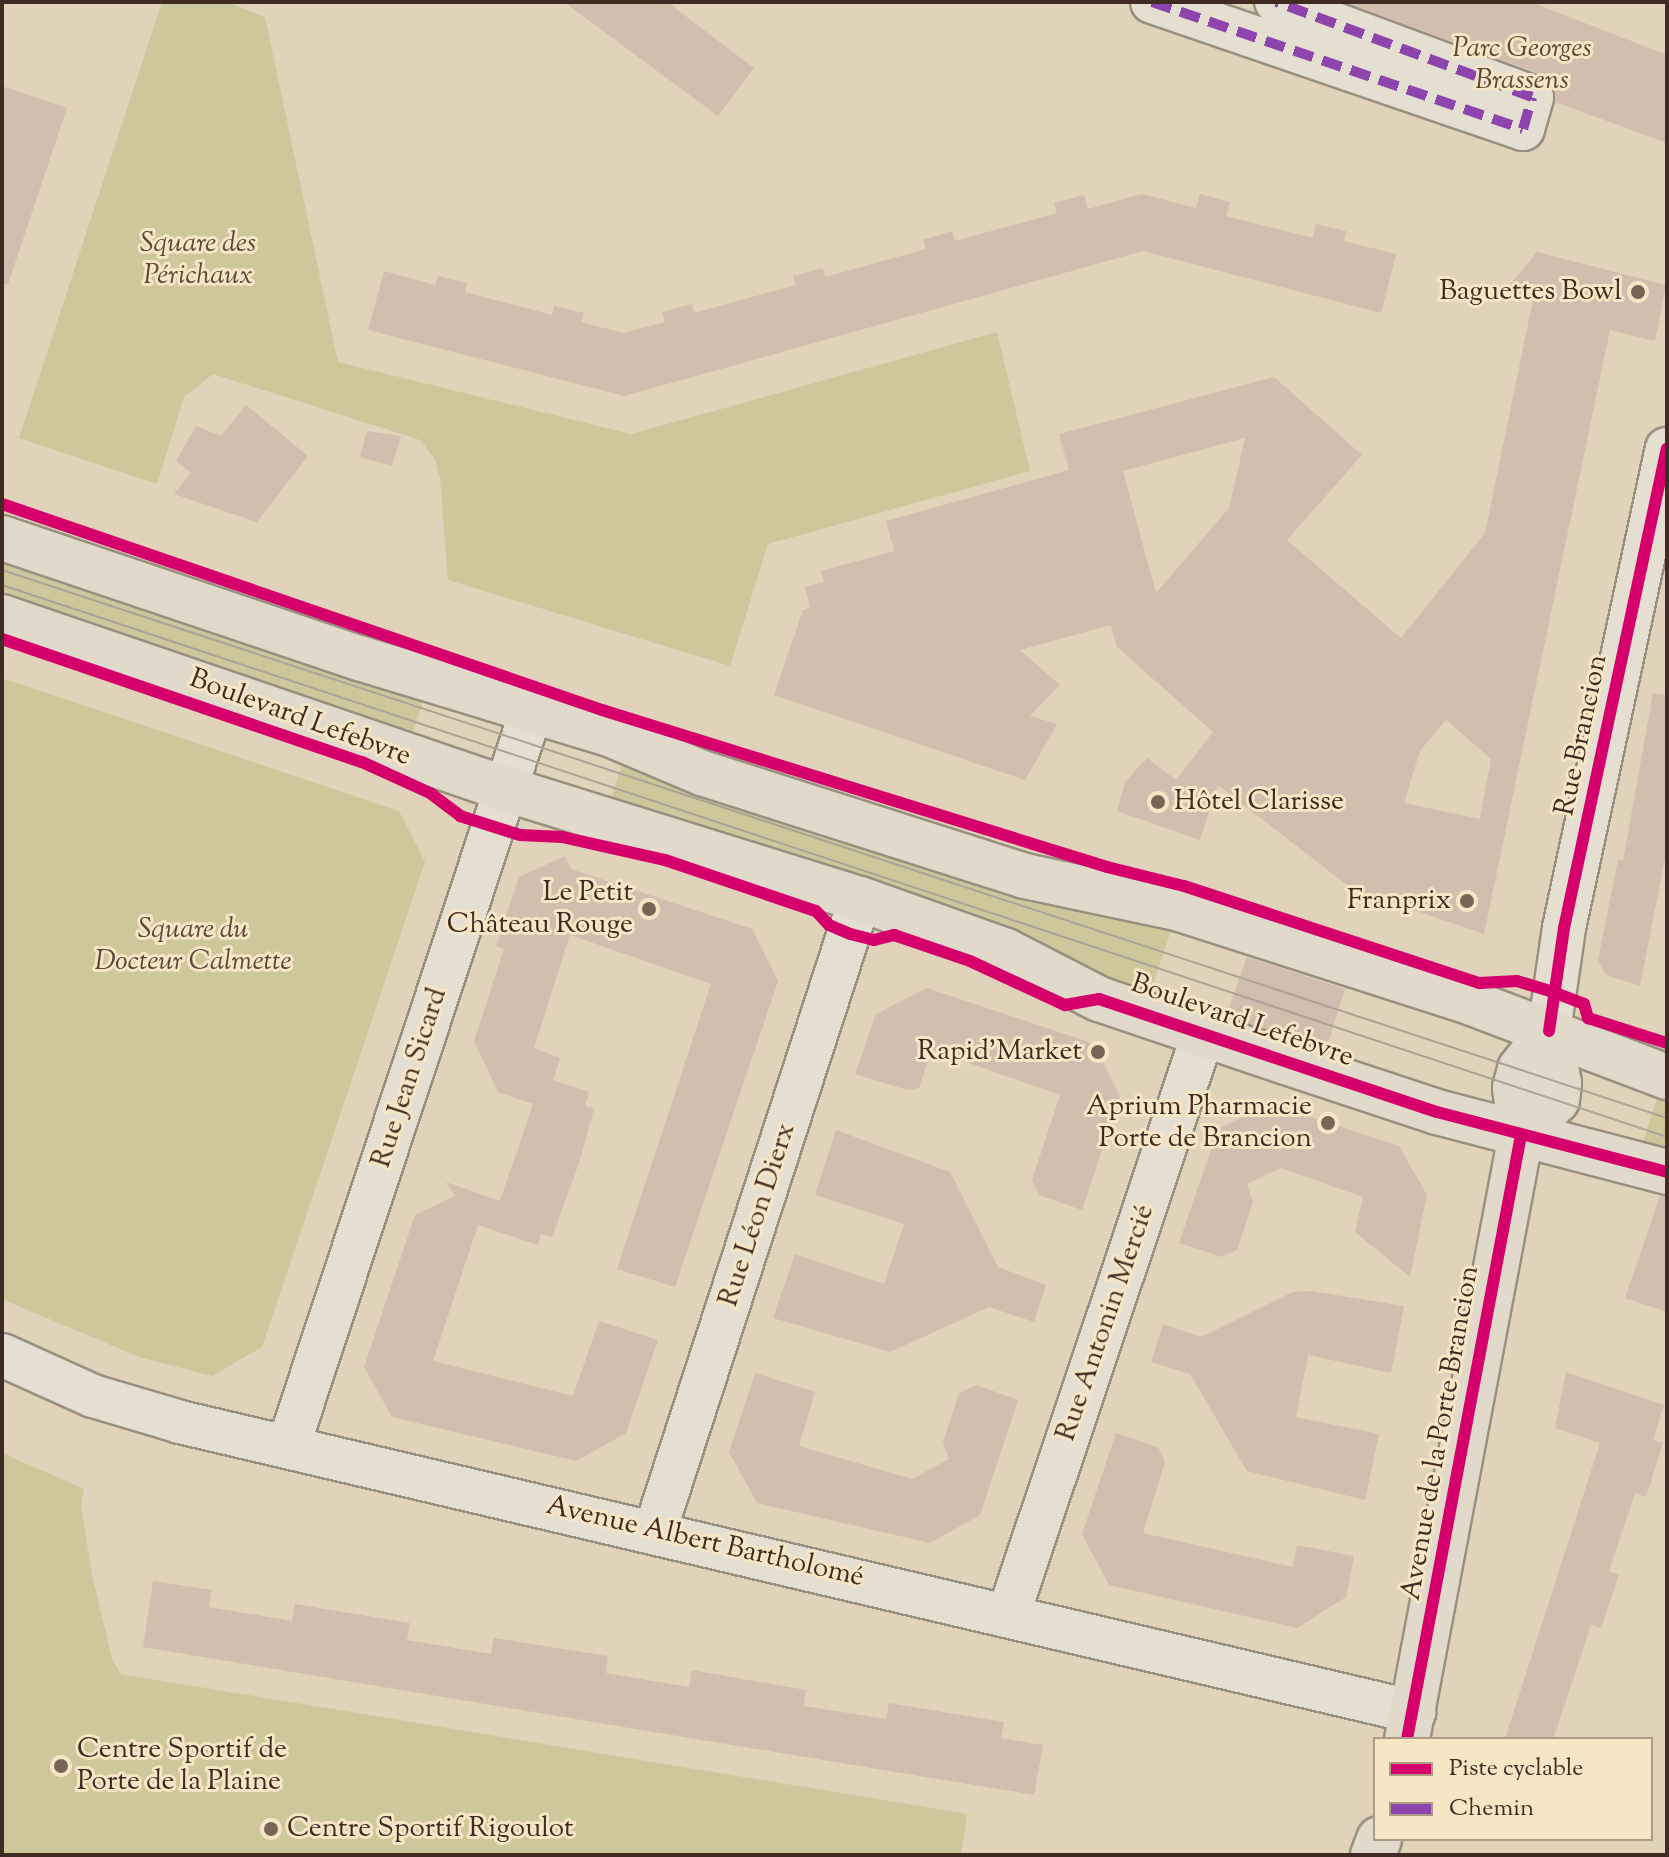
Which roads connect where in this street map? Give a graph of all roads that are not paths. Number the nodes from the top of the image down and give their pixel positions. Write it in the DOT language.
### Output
graph roads {
  1 [pos="1152,2"];
  2 [pos="1276,2"];
  3 [pos="1667,449"];
  4 [pos="2,538"];
  5 [pos="2,617"];
  6 [pos="532,709"];
  7 [pos="506,789"];
  8 [pos="860,899"];
  9 [pos="1549,1031"];
  10 [pos="1203,1034"];
  11 [pos="1667,1077"];
  12 [pos="1521,1135"];
  13 [pos="1667,1172"];
  14 [pos="2,1355"];
  15 [pos="288,1447"];
  16 [pos="655,1531"];
  17 [pos="1009,1613"];
  18 [pos="1410,1725"];
  1 -- 2 [label="street"];
  3 -- 9 [label="street, Rue Brancion"];
  4 -- 6 [label="main road"];
  5 -- 7 [label="main road, Boulevard Lefebvre"];
  6 -- 7 [label="street, Rue Jean Sicard"];
  6 -- 9 [label="main road"];
  7 -- 8 [label="main road, Boulevard Lefebvre"];
  7 -- 15 [label="street, Rue Jean Sicard"];
  8 -- 10 [label="main road, Boulevard Lefebvre"];
  8 -- 16 [label="street, Rue Léon Dierx"];
  9 -- 11 [label="main road"];
  9 -- 12 [label="main road, Avenue de la Porte Brancion"];
  10 -- 12 [label="main road, Boulevard Lefebvre"];
  10 -- 17 [label="street, Rue Antonin Mercié"];
  12 -- 13 [label="main road, Boulevard Lefebvre"];
  12 -- 18 [label="main road, Avenue de la Porte Brancion"];
  14 -- 15 [label="street, Avenue Albert Bartholomé"];
  15 -- 16 [label="street, Avenue Albert Bartholomé"];
  16 -- 17 [label="street, Avenue Albert Bartholomé"];
  17 -- 18 [label="street, Avenue Albert Bartholomé"];
}
